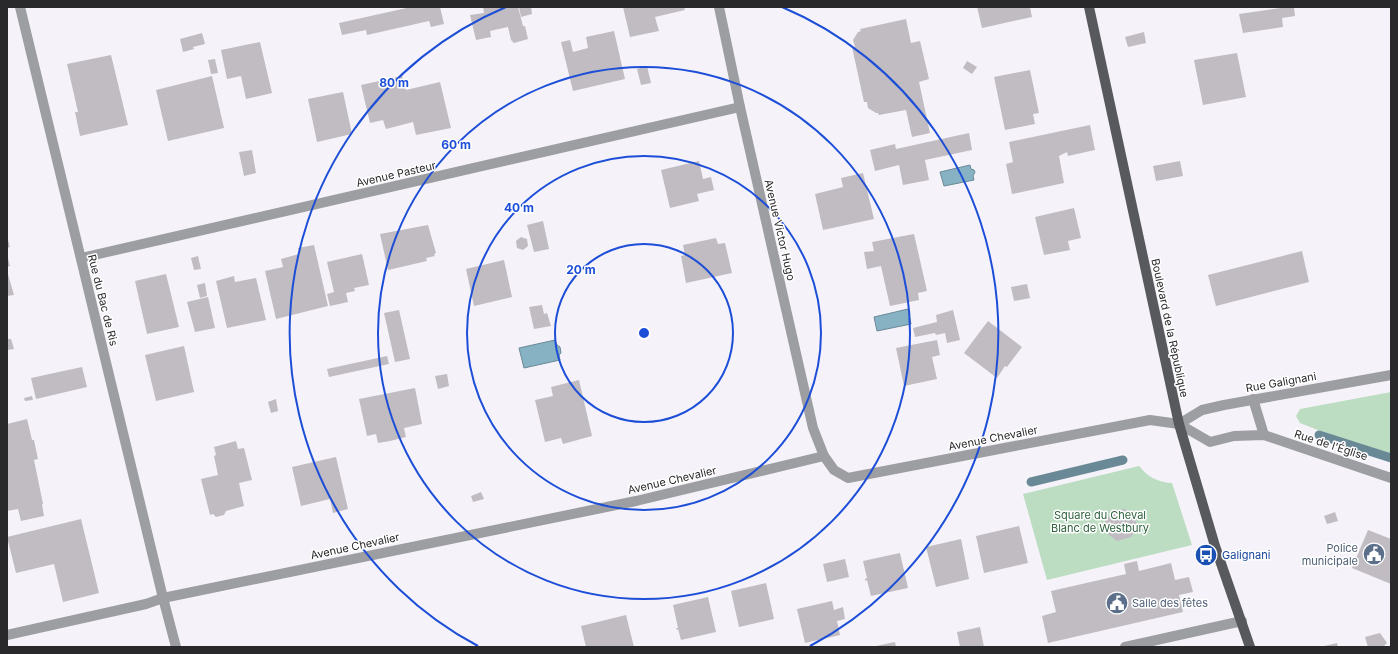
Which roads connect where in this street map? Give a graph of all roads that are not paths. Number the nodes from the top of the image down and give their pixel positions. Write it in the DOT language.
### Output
graph roads {
  1 [pos="20,7"];
  2 [pos="719,7"];
  3 [pos="1089,7"];
  4 [pos="740,107"];
  5 [pos="81,258"];
  6 [pos="1391,375"];
  7 [pos="1253,399"];
  8 [pos="1179,424"];
  9 [pos="1264,435"];
  10 [pos="824,456"];
  11 [pos="1391,478"];
  12 [pos="163,598"];
  13 [pos="1242,621"];
  14 [pos="7,635"];
  15 [pos="176,647"];
  16 [pos="1125,647"];
  17 [pos="1250,647"];
  1 -- 5 [label="street, Rue du Bac de Ris"];
  2 -- 4 [label="street, Avenue Victor Hugo"];
  3 -- 8 [label="main road, Boulevard de la République"];
  4 -- 5 [label="street, Avenue Pasteur"];
  4 -- 10 [label="street, Avenue Victor Hugo"];
  5 -- 12 [label="street, Rue du Bac de Ris"];
  6 -- 7 [label="street, Rue Galignani"];
  7 -- 8 [label="street, Rue Galignani"];
  7 -- 9 [label="street"];
  8 -- 9 [label="street, Rue de l'Église"];
  8 -- 10 [label="street, Avenue Chevalier"];
  8 -- 13 [label="main road, Boulevard de la République"];
  9 -- 11 [label="street, Rue de l'Église"];
  10 -- 12 [label="street, Avenue Chevalier"];
  12 -- 14 [label="street, Avenue Chevalier"];
  12 -- 15 [label="street, Rue du Bac de Ris"];
  13 -- 16 [label="street"];
  13 -- 17 [label="main road, Boulevard de la République"];
}
